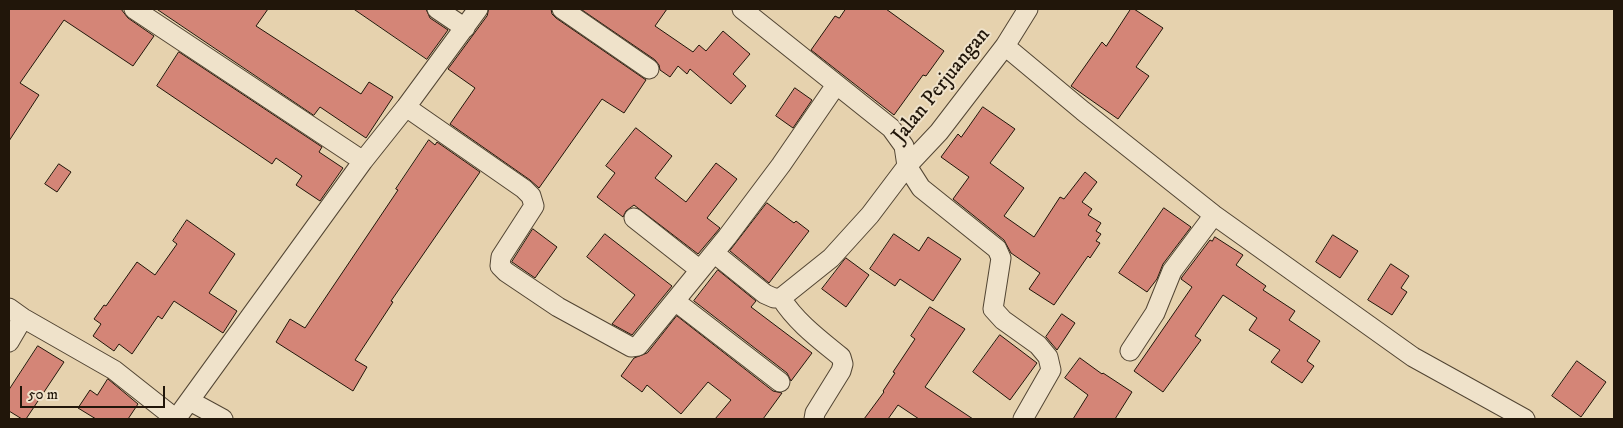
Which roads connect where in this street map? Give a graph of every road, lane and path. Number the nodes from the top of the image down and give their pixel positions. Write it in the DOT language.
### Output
graph roads {
  1 [pos="437,9"];
  2 [pos="478,9"];
  3 [pos="562,9"];
  4 [pos="742,9"];
  5 [pos="1028,9"];
  6 [pos="147,12"];
  7 [pos="465,28"];
  8 [pos="1005,46"];
  9 [pos="649,69"];
  10 [pos="836,85"];
  11 [pos="406,107"];
  12 [pos="363,161"];
  13 [pos="907,166"];
  14 [pos="1214,215"];
  15 [pos="634,218"];
  16 [pos="714,253"];
  17 [pos="700,270"];
  18 [pos="781,298"];
  19 [pos="675,301"];
  20 [pos="16,313"];
  21 [pos="9,342"];
  22 [pos="1130,351"];
  23 [pos="780,382"];
  24 [pos="190,401"];
  25 [pos="176,419"];
  26 [pos="223,419"];
  27 [pos="814,419"];
  28 [pos="1023,419"];
  29 [pos="1526,419"];
  1 -- 7 [label="street"];
  2 -- 7 [label="street"];
  3 -- 9 [label="street"];
  4 -- 10 [label="street"];
  5 -- 8 [label="street, Jalan Perjuangan"];
  6 -- 12 [label="street"];
  7 -- 11 [label="street"];
  8 -- 13 [label="street, Jalan Perjuangan"];
  8 -- 14 [label="street"];
  10 -- 13 [label="street"];
  10 -- 16 [label="street"];
  11 -- 12 [label="street"];
  11 -- 19 [label="street"];
  12 -- 24 [label="street"];
  13 -- 18 [label="street, Jalan Perjuangan"];
  13 -- 28 [label="street"];
  14 -- 22 [label="street"];
  14 -- 29 [label="street"];
  15 -- 17 [label="street"];
  16 -- 17 [label="street"];
  16 -- 18 [label="street"];
  17 -- 19 [label="street"];
  18 -- 27 [label="street"];
  19 -- 23 [label="street"];
  20 -- 21 [label="street"];
  20 -- 25 [label="street"];
  24 -- 25 [label="street"];
  24 -- 26 [label="street"];
}
